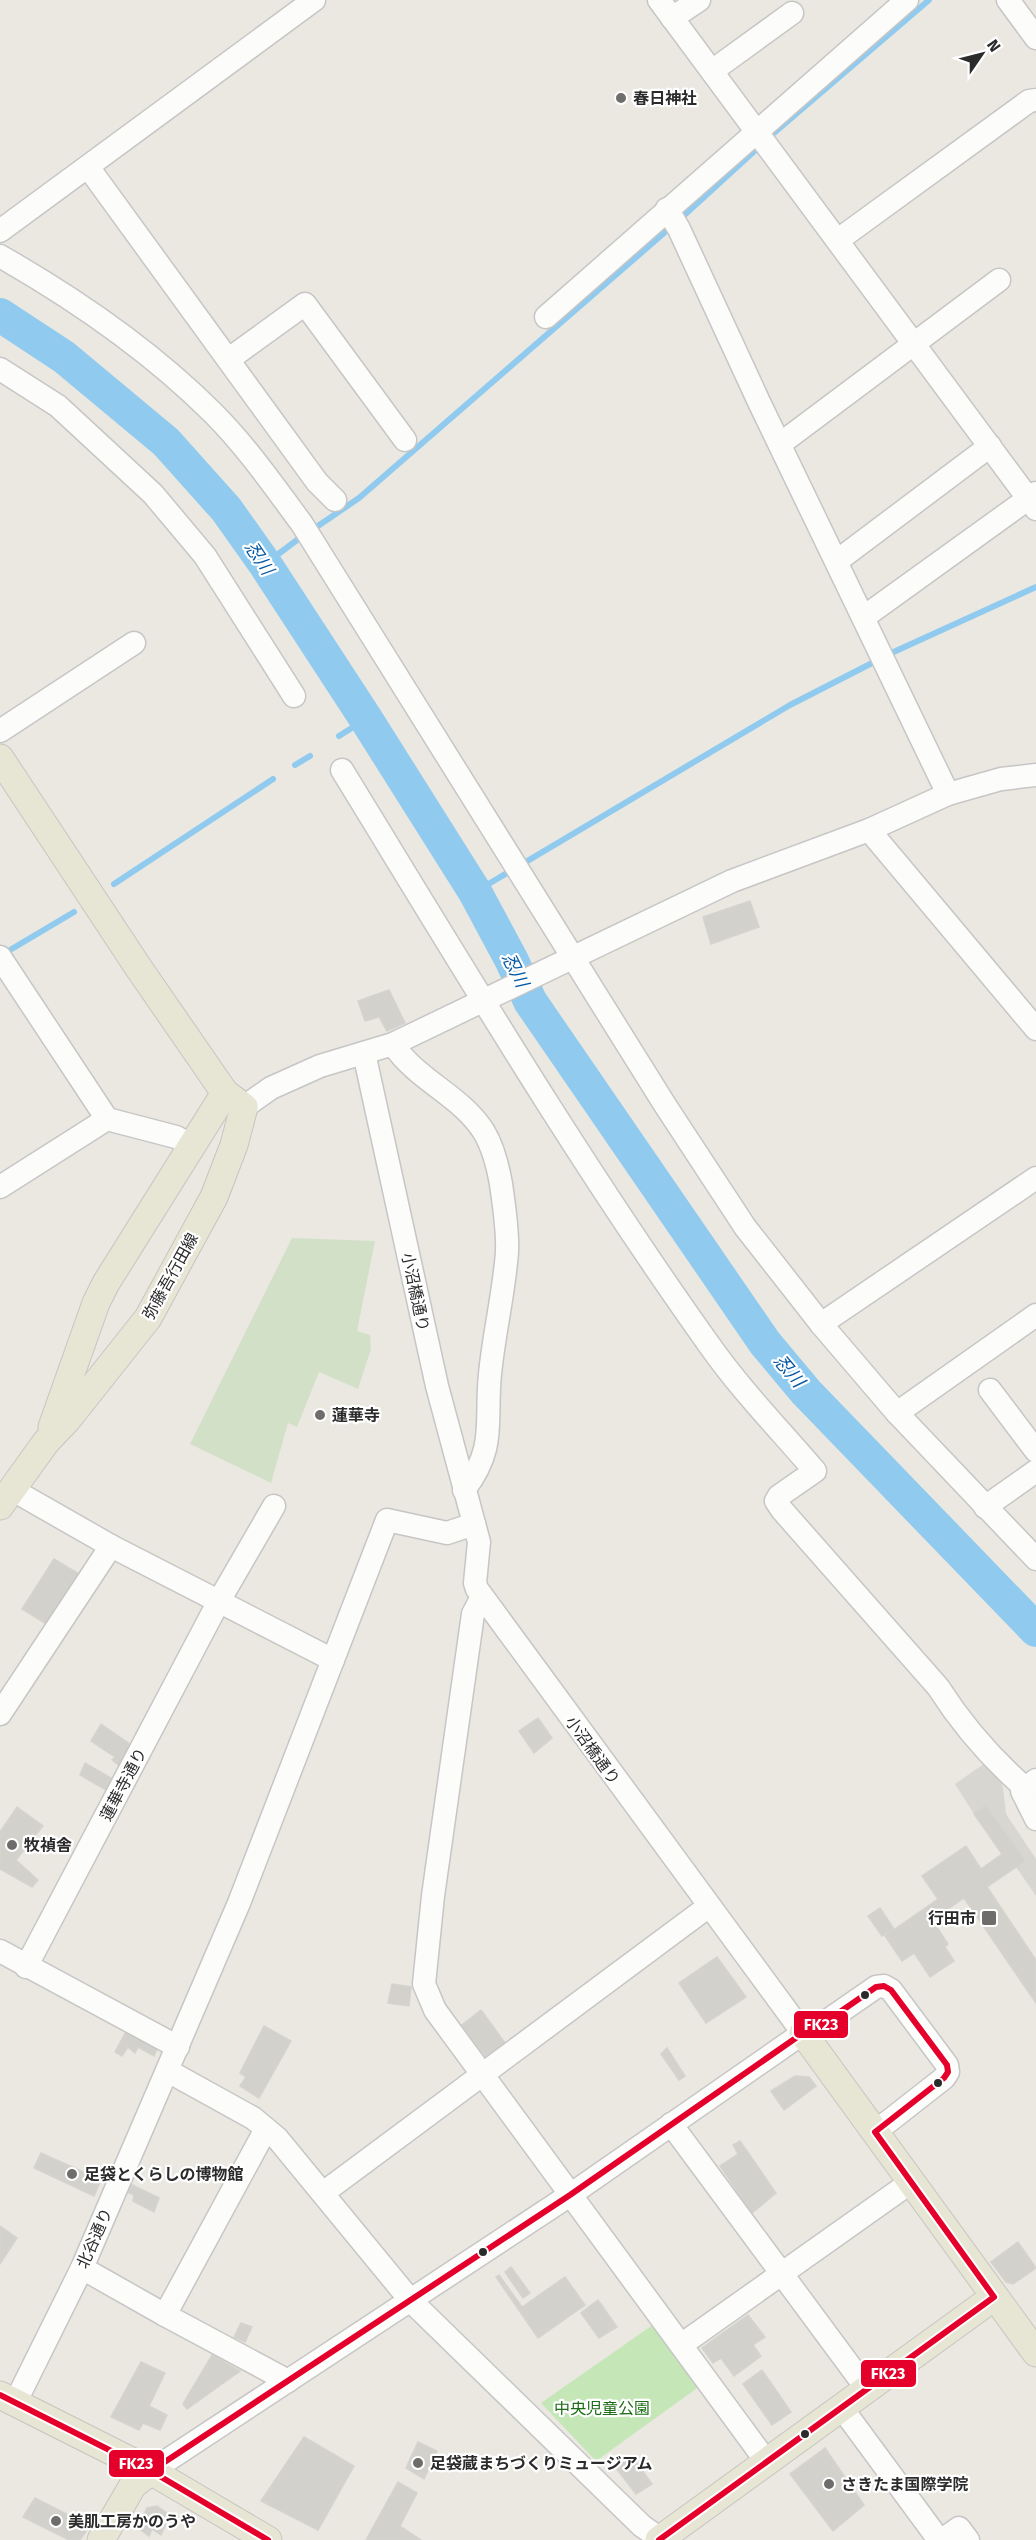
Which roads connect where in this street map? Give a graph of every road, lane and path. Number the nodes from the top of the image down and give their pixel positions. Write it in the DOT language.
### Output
graph roads {
  1 [pos="314,0"];
  2 [pos="699,0"];
  3 [pos="906,0"];
  4 [pos="1008,0"];
  5 [pos="666,9"];
  6 [pos="792,13"];
  7 [pos="1036,38"];
  8 [pos="712,71"];
  9 [pos="1036,100"];
  10 [pos="756,132"];
  11 [pos="88,167"];
  12 [pos="667,209"];
  13 [pos="0,231"];
  14 [pos="838,240"];
  15 [pos="0,256"];
  16 [pos="999,280"];
  17 [pos="546,318"];
  18 [pos="915,342"];
  19 [pos="229,359"];
  20 [pos="0,369"];
  21 [pos="405,440"];
  22 [pos="780,444"];
  23 [pos="990,446"];
  24 [pos="335,500"];
  25 [pos="1034,500"];
  26 [pos="837,561"];
  27 [pos="864,617"];
  28 [pos="134,643"];
  29 [pos="294,696"];
  30 [pos="0,731"];
  31 [pos="0,758"];
  32 [pos="342,770"];
  33 [pos="1036,775"];
  34 [pos="948,794"];
  35 [pos="869,830"];
  36 [pos="0,957"];
  37 [pos="571,959"];
  38 [pos="487,1000"];
  39 [pos="1036,1029"];
  40 [pos="393,1044"];
  41 [pos="364,1053"];
  42 [pos="235,1100"];
  43 [pos="107,1119"];
  44 [pos="192,1145"];
  45 [pos="1036,1178"];
  46 [pos="0,1187"];
  47 [pos="1036,1315"];
  48 [pos="821,1324"];
  49 [pos="990,1390"];
  50 [pos="897,1413"];
  51 [pos="46,1442"];
  52 [pos="1036,1451"];
  53 [pos="1036,1471"];
  54 [pos="464,1490"];
  55 [pos="7,1498"];
  56 [pos="274,1506"];
  57 [pos="985,1507"];
  58 [pos="474,1524"];
  59 [pos="111,1546"];
  60 [pos="1036,1559"];
  61 [pos="482,1598"];
  62 [pos="219,1601"];
  63 [pos="333,1660"];
  64 [pos="0,1714"];
  65 [pos="1030,1783"];
  66 [pos="1036,1819"];
  67 [pos="709,1906"];
  68 [pos="0,1952"];
  69 [pos="26,1967"];
  70 [pos="803,2033"];
  71 [pos="178,2047"];
  72 [pos="168,2071"];
  73 [pos="482,2076"];
  74 [pos="671,2124"];
  75 [pos="266,2129"];
  76 [pos="874,2132"];
  77 [pos="911,2182"];
  78 [pos="322,2193"];
  79 [pos="570,2195"];
  80 [pos="82,2268"];
  81 [pos="780,2274"];
  82 [pos="994,2297"];
  83 [pos="411,2301"];
  84 [pos="165,2315"];
  85 [pos="681,2345"];
  86 [pos="1036,2353"];
  87 [pos="288,2381"];
  88 [pos="867,2389"];
  89 [pos="7,2399"];
  90 [pos="842,2407"];
  91 [pos="765,2462"];
  92 [pos="151,2471"];
  93 [pos="101,2540"];
  94 [pos="268,2540"];
  95 [pos="661,2540"];
  96 [pos="940,2540"];
  97 [pos="968,2540"];
  1 -- 11 [label="street"];
  2 -- 5 [label="street"];
  3 -- 10 [label="street"];
  4 -- 7 [label="street"];
  5 -- 8 [label="street"];
  6 -- 8 [label="street"];
  8 -- 10 [label="street"];
  9 -- 14 [label="street"];
  10 -- 12 [label="street"];
  10 -- 14 [label="street"];
  11 -- 13 [label="street"];
  11 -- 19 [label="street"];
  12 -- 17 [label="street"];
  12 -- 22 [label="street"];
  14 -- 18 [label="street"];
  15 -- 37 [label="street"];
  16 -- 18 [label="street"];
  18 -- 22 [label="street"];
  18 -- 23 [label="street"];
  19 -- 21 [label="street"];
  19 -- 24 [label="street"];
  20 -- 29 [label="street"];
  22 -- 26 [label="street"];
  23 -- 25 [label="street"];
  23 -- 26 [label="street"];
  25 -- 27 [label="street"];
  26 -- 27 [label="street"];
  27 -- 34 [label="street"];
  28 -- 30 [label="street"];
  31 -- 42 [label="main road"];
  32 -- 38 [label="street"];
  33 -- 34 [label="street"];
  34 -- 35 [label="street"];
  35 -- 37 [label="street"];
  35 -- 39 [label="street"];
  36 -- 43 [label="street"];
  37 -- 38 [label="street"];
  37 -- 48 [label="street"];
  38 -- 40 [label="street"];
  38 -- 65 [label="street"];
  40 -- 41 [label="street"];
  40 -- 54 [label="street"];
  41 -- 42 [label="street"];
  41 -- 54 [label="street, 小沼橋通り"];
  42 -- 44 [label="main road, 弥藤吾行田線"];
  42 -- 51 [label="main road, 弥藤吾行田線"];
  43 -- 44 [label="street"];
  43 -- 46 [label="street"];
  44 -- 51 [label="main road, 弥藤吾行田線"];
  45 -- 48 [label="street"];
  47 -- 50 [label="street"];
  48 -- 50 [label="street"];
  49 -- 52 [label="street"];
  50 -- 57 [label="street"];
  51 -- 55 [label="main road, 弥藤吾行田線"];
  53 -- 57 [label="street"];
  54 -- 58 [label="street, 小沼橋通り"];
  55 -- 59 [label="street"];
  56 -- 62 [label="street, 蓮華寺通り"];
  57 -- 60 [label="street"];
  58 -- 61 [label="street, 小沼橋通り"];
  58 -- 63 [label="street, 北谷通り"];
  59 -- 62 [label="street"];
  59 -- 64 [label="street"];
  61 -- 67 [label="street, 小沼橋通り"];
  61 -- 73 [label="street"];
  62 -- 63 [label="street"];
  62 -- 69 [label="street, 蓮華寺通り"];
  63 -- 71 [label="street, 北谷通り"];
  65 -- 66 [label="street"];
  67 -- 70 [label="street, 小沼橋通り"];
  67 -- 73 [label="street"];
  68 -- 69 [label="street"];
  69 -- 71 [label="street"];
  70 -- 74 [label="street"];
  70 -- 76 [label="main road, 小沼橋通り"];
  70 -- 76 [label="street"];
  71 -- 72 [label="street, 北谷通り"];
  72 -- 75 [label="street"];
  72 -- 80 [label="street, 北谷通り"];
  73 -- 78 [label="street"];
  73 -- 79 [label="street"];
  74 -- 79 [label="street"];
  74 -- 81 [label="street"];
  75 -- 78 [label="street"];
  75 -- 84 [label="street"];
  76 -- 77 [label="main road, 小沼橋通り"];
  77 -- 81 [label="street"];
  77 -- 82 [label="main road, 小沼橋通り"];
  78 -- 83 [label="street"];
  79 -- 83 [label="street"];
  79 -- 85 [label="street"];
  80 -- 84 [label="street"];
  80 -- 89 [label="street, 北谷通り"];
  81 -- 85 [label="street"];
  81 -- 88 [label="street"];
  82 -- 86 [label="main road, 小沼橋通り"];
  82 -- 88 [label="main road"];
  83 -- 87 [label="street"];
  83 -- 95 [label="street"];
  84 -- 87 [label="street"];
  85 -- 91 [label="street"];
  87 -- 92 [label="street"];
  88 -- 90 [label="main road"];
  89 -- 92 [label="main road"];
  90 -- 91 [label="main road"];
  90 -- 96 [label="street"];
  91 -- 95 [label="main road"];
  92 -- 93 [label="main road"];
  92 -- 94 [label="main road"];
  96 -- 97 [label="street"];
}
